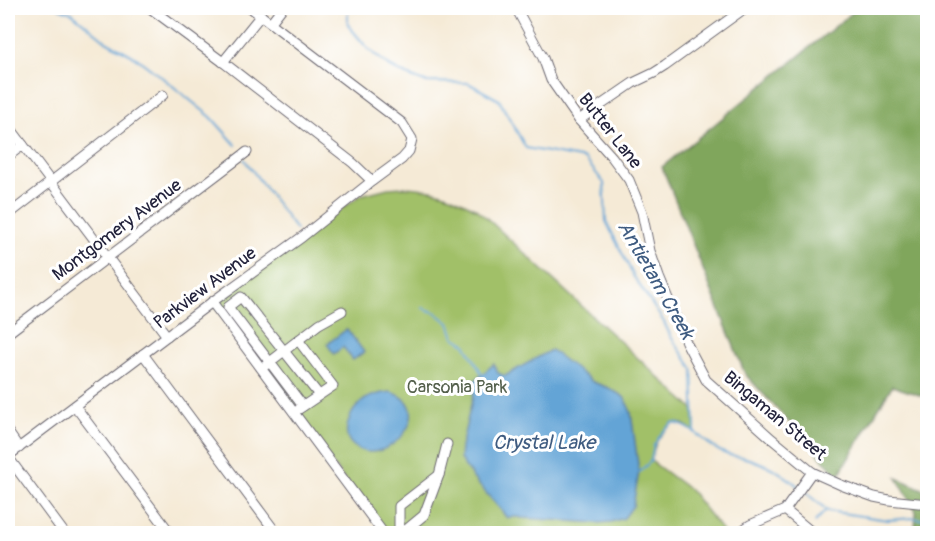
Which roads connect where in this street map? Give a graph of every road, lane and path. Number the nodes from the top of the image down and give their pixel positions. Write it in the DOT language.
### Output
graph roads {
  1 [pos="150,8"];
  2 [pos="251,8"];
  3 [pos="282,8"];
  4 [pos="516,8"];
  5 [pos="745,8"];
  6 [pos="261,15"];
  7 [pos="271,22"];
  8 [pos="223,62"];
  9 [pos="163,95"];
  10 [pos="579,120"];
  11 [pos="8,125"];
  12 [pos="23,145"];
  13 [pos="247,152"];
  14 [pos="8,156"];
  15 [pos="372,181"];
  16 [pos="52,182"];
  17 [pos="8,215"];
  18 [pos="108,258"];
  19 [pos="212,302"];
  20 [pos="342,311"];
  21 [pos="8,333"];
  22 [pos="167,336"];
  23 [pos="298,340"];
  24 [pos="284,352"];
  25 [pos="143,354"];
  26 [pos="270,362"];
  27 [pos="262,369"];
  28 [pos="706,380"];
  29 [pos="319,395"];
  30 [pos="75,405"];
  31 [pos="303,406"];
  32 [pos="294,412"];
  33 [pos="8,432"];
  34 [pos="447,444"];
  35 [pos="19,448"];
  36 [pos="8,457"];
  37 [pos="812,472"];
  38 [pos="439,475"];
  39 [pos="927,504"];
  40 [pos="785,510"];
  41 [pos="64,534"];
  42 [pos="171,534"];
  43 [pos="277,534"];
  44 [pos="384,534"];
  45 [pos="400,534"];
  46 [pos="737,534"];
  47 [pos="814,534"];
  1 -- 8 [label="street"];
  2 -- 6 [label="street"];
  3 -- 7 [label="street"];
  4 -- 10 [label="street, Butter Lane"];
  5 -- 10 [label="street"];
  6 -- 7 [label="street"];
  6 -- 8 [label="street"];
  7 -- 15 [label="street, Parkview Avenue"];
  8 -- 15 [label="street"];
  9 -- 16 [label="street"];
  10 -- 28 [label="street, Butter Lane"];
  11 -- 12 [label="street"];
  12 -- 14 [label="street"];
  12 -- 16 [label="street"];
  13 -- 18 [label="street, Montgomery Avenue"];
  15 -- 19 [label="street, Parkview Avenue"];
  16 -- 17 [label="street"];
  16 -- 18 [label="street"];
  18 -- 21 [label="street, Montgomery Avenue"];
  18 -- 22 [label="street"];
  19 -- 22 [label="street, Parkview Avenue"];
  19 -- 27 [label="street"];
  20 -- 23 [label="street"];
  22 -- 25 [label="street, Parkview Avenue"];
  23 -- 24 [label="street"];
  23 -- 29 [label="street"];
  24 -- 26 [label="street"];
  24 -- 26 [label="street"];
  24 -- 29 [label="street"];
  25 -- 30 [label="street, Parkview Avenue"];
  25 -- 43 [label="street"];
  26 -- 27 [label="street"];
  26 -- 31 [label="street"];
  27 -- 32 [label="street"];
  28 -- 37 [label="street, Bingaman Street"];
  29 -- 31 [label="street"];
  30 -- 35 [label="street, Parkview Avenue"];
  30 -- 42 [label="street"];
  31 -- 32 [label="street"];
  32 -- 44 [label="street"];
  33 -- 35 [label="street"];
  34 -- 38 [label="street"];
  35 -- 36 [label="street, Parkview Avenue"];
  36 -- 41 [label="street"];
  37 -- 39 [label="street, Bingaman Street"];
  37 -- 40 [label="street"];
  38 -- 45 [label="street"];
  38 -- 45 [label="street"];
  40 -- 46 [label="street"];
  40 -- 47 [label="street"];
}
